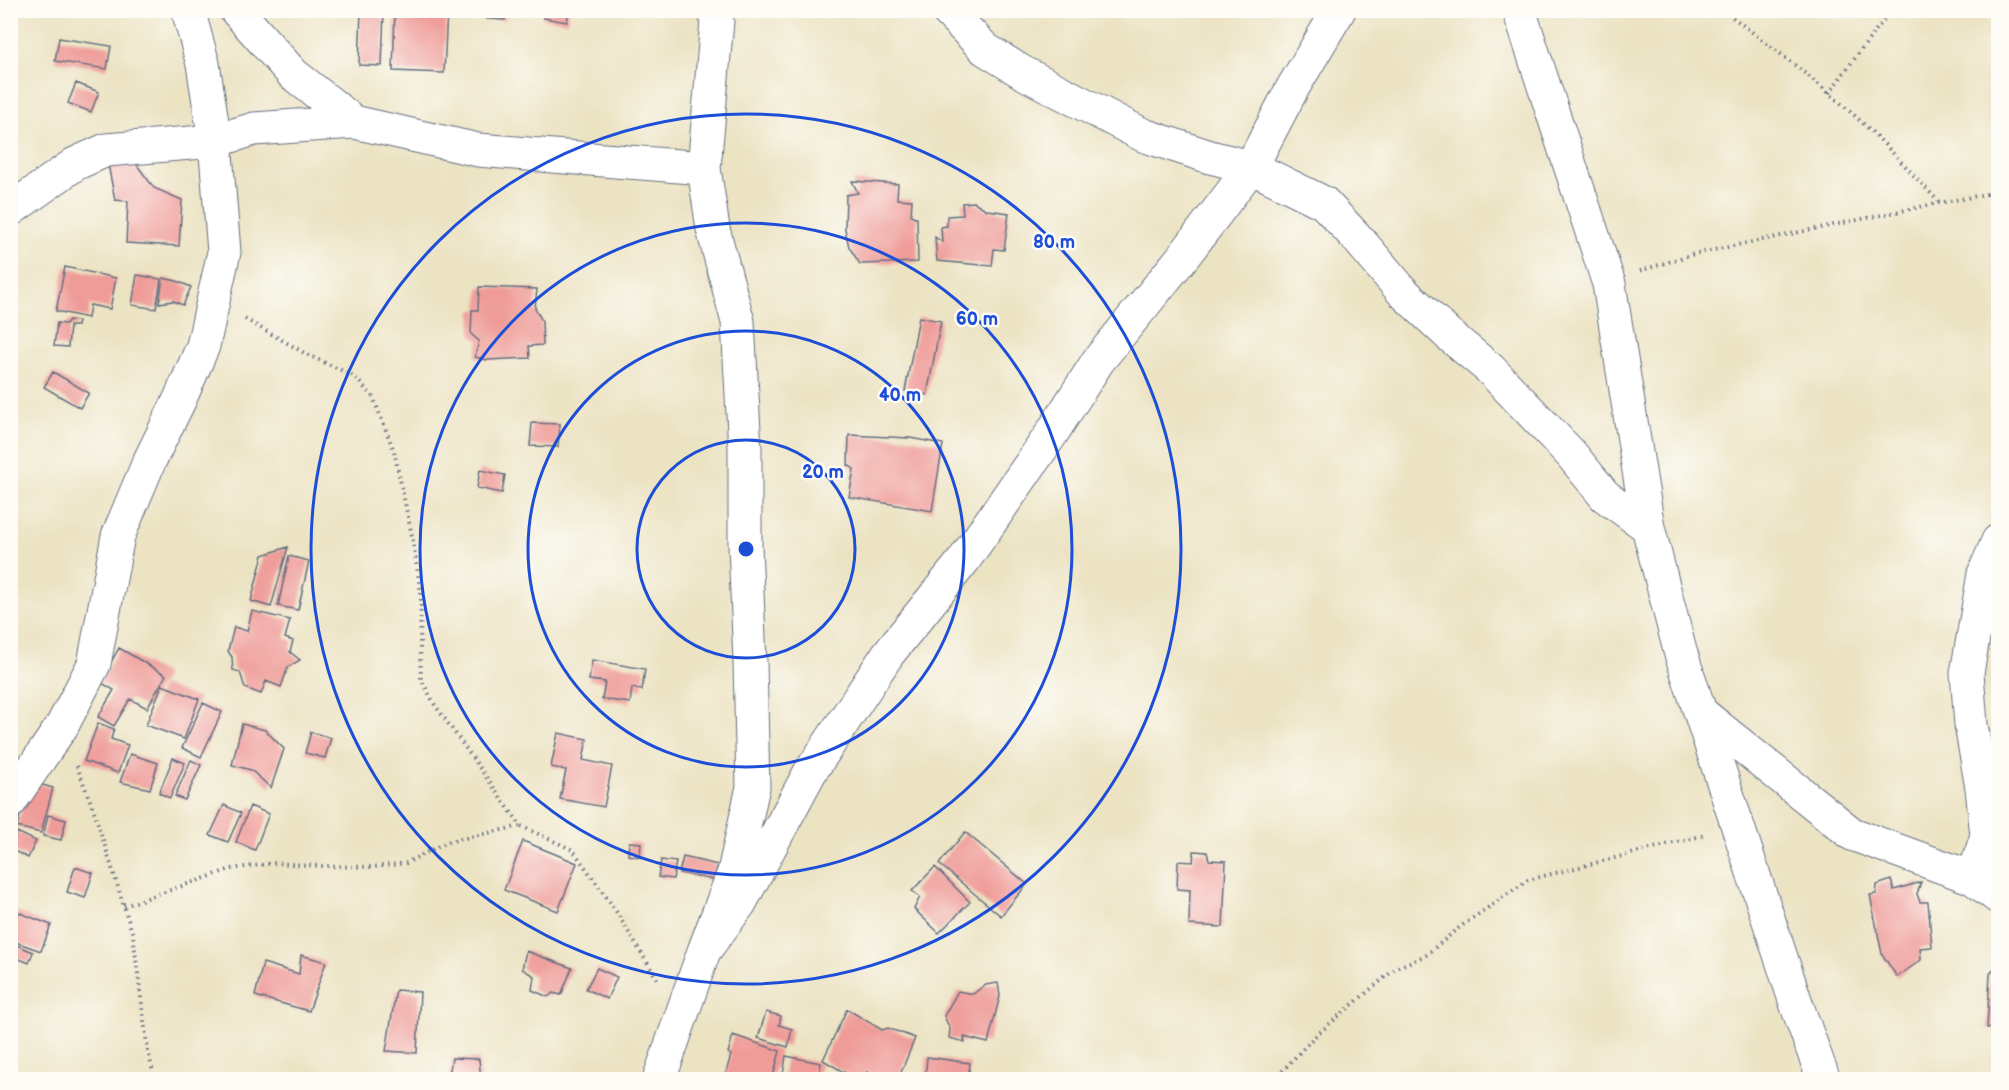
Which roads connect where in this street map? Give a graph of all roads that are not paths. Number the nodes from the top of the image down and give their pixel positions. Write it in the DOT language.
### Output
graph roads {
  1 [pos="188,10"];
  2 [pos="236,10"];
  3 [pos="715,10"];
  4 [pos="947,10"];
  5 [pos="1339,10"];
  6 [pos="1519,10"];
  7 [pos="354,122"];
  8 [pos="215,141"];
  9 [pos="1251,167"];
  10 [pos="704,168"];
  11 [pos="10,210"];
  12 [pos="1648,527"];
  13 [pos="1998,541"];
  14 [pos="1700,712"];
  15 [pos="10,802"];
  16 [pos="1973,878"];
  17 [pos="1998,897"];
  18 [pos="704,951"];
  19 [pos="659,1080"];
  20 [pos="1824,1080"];
  1 -- 8 [label="street"];
  2 -- 7 [label="street"];
  3 -- 10 [label="street"];
  4 -- 9 [label="street"];
  5 -- 9 [label="street"];
  6 -- 12 [label="street"];
  7 -- 8 [label="street"];
  7 -- 10 [label="street"];
  8 -- 11 [label="street"];
  8 -- 15 [label="street"];
  9 -- 12 [label="street"];
  9 -- 18 [label="street"];
  10 -- 18 [label="street"];
  12 -- 14 [label="street"];
  13 -- 16 [label="street"];
  14 -- 16 [label="street"];
  14 -- 20 [label="street"];
  16 -- 17 [label="street"];
  18 -- 19 [label="street"];
}
